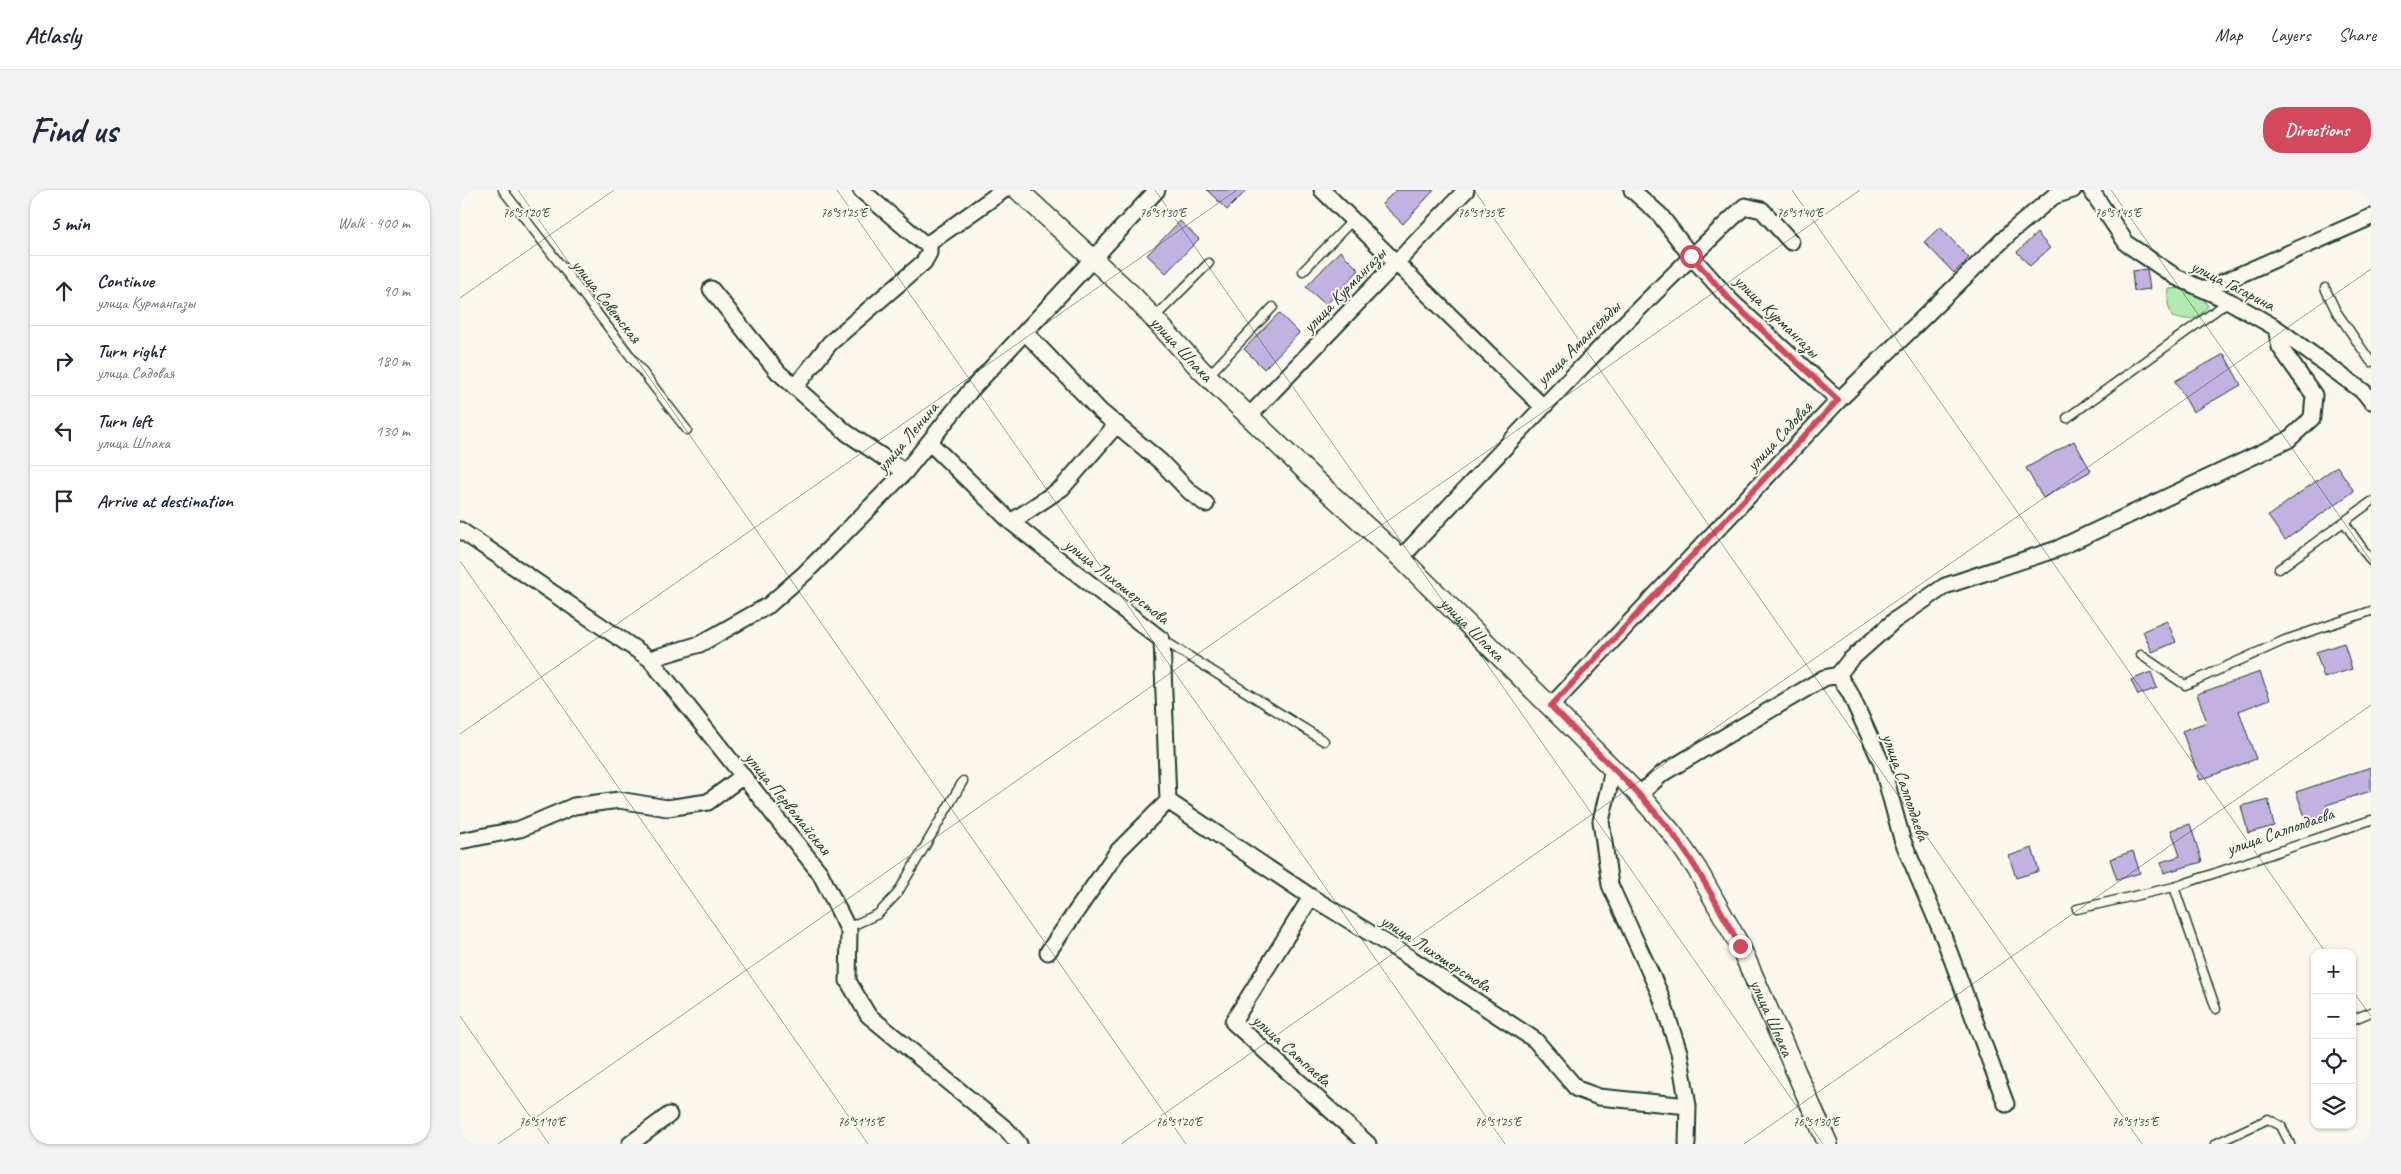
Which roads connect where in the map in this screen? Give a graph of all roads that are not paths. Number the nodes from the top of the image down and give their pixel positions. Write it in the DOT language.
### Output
graph roads {
  1 [pos="503,190"];
  2 [pos="861,190"];
  3 [pos="1004,190"];
  4 [pos="1018,190"];
  5 [pos="1157,190"];
  6 [pos="1322,190"];
  7 [pos="1466,190"];
  8 [pos="1632,190"];
  9 [pos="2073,190"];
  10 [pos="2091,190"];
  11 [pos="2371,217"];
  12 [pos="1353,220"];
  13 [pos="1791,242"];
  14 [pos="929,243"];
  15 [pos="1691,256"];
  16 [pos="1092,260"];
  17 [pos="1397,262"];
  18 [pos="1209,263"];
  19 [pos="1303,271"];
  20 [pos="2325,288"];
  21 [pos="711,289"];
  22 [pos="2205,290"];
  23 [pos="2229,301"];
  24 [pos="1273,308"];
  25 [pos="1154,318"];
  26 [pos="2276,328"];
  27 [pos="1025,332"];
  28 [pos="2371,362"];
  29 [pos="1208,376"];
  30 [pos="795,387"];
  31 [pos="2369,393"];
  32 [pos="1838,400"];
  33 [pos="1542,406"];
  34 [pos="1250,416"];
  35 [pos="2067,418"];
  36 [pos="1117,424"];
  37 [pos="687,430"];
  38 [pos="929,442"];
  39 [pos="905,472"];
  40 [pos="2371,502"];
  41 [pos="1206,504"];
  42 [pos="1011,522"];
  43 [pos="2344,522"];
  44 [pos="460,530"];
  45 [pos="1401,558"];
  46 [pos="2371,561"];
  47 [pos="2279,569"];
  48 [pos="2371,611"];
  49 [pos="1162,640"];
  50 [pos="2141,654"];
  51 [pos="650,659"];
  52 [pos="1838,675"];
  53 [pos="1551,706"];
  54 [pos="1324,741"];
  55 [pos="1613,770"];
  56 [pos="743,776"];
  57 [pos="963,781"];
  58 [pos="1639,796"];
  59 [pos="1168,801"];
  60 [pos="2371,820"];
  61 [pos="460,841"];
  62 [pos="2174,887"];
  63 [pos="1312,897"];
  64 [pos="2077,910"];
  65 [pos="847,928"];
  66 [pos="1048,952"];
  67 [pos="2216,1009"];
  68 [pos="2371,1012"];
  69 [pos="2356,1018"];
  70 [pos="2006,1104"];
  71 [pos="1688,1106"];
  72 [pos="669,1115"];
  73 [pos="630,1144"];
  74 [pos="1019,1144"];
  75 [pos="1368,1144"];
  76 [pos="1687,1144"];
  77 [pos="1828,1144"];
  78 [pos="2215,1144"];
  79 [pos="2290,1144"];
  1 -- 37 [label="lane, улица Советская"];
  2 -- 14 [label="street"];
  3 -- 14 [label="street"];
  4 -- 16 [label="street, улица Шпака"];
  5 -- 16 [label="street, улица Ленина"];
  6 -- 12 [label="street"];
  7 -- 17 [label="street, улица Курмангазы"];
  8 -- 15 [label="street, улица Курмангазы"];
  9 -- 32 [label="street, улица Садовая"];
  10 -- 22 [label="street, улица Гагарина"];
  11 -- 22 [label="street"];
  12 -- 17 [label="street"];
  12 -- 19 [label="lane"];
  13 -- 15 [label="street, улица Амангельды"];
  14 -- 30 [label="street"];
  15 -- 32 [label="street, улица Курмангазы"];
  15 -- 33 [label="street, улица Амангельды"];
  16 -- 25 [label="street, улица Шпака"];
  16 -- 27 [label="street, улица Ленина"];
  17 -- 33 [label="street"];
  17 -- 34 [label="street, улица Курмангазы"];
  18 -- 25 [label="lane"];
  20 -- 28 [label="lane"];
  21 -- 30 [label="street"];
  22 -- 23 [label="street, улица Гагарина"];
  23 -- 26 [label="street, улица Гагарина"];
  23 -- 35 [label="lane"];
  24 -- 29 [label="lane"];
  25 -- 29 [label="street, улица Шпака"];
  26 -- 31 [label="street, улица Гагарина"];
  26 -- 52 [label="street"];
  27 -- 36 [label="street"];
  27 -- 38 [label="street, улица Ленина"];
  29 -- 34 [label="street, улица Шпака"];
  30 -- 39 [label="street"];
  32 -- 53 [label="street, улица Садовая"];
  33 -- 45 [label="street, улица Амангельды"];
  34 -- 45 [label="street, улица Шпака"];
  36 -- 41 [label="street"];
  36 -- 42 [label="street"];
  38 -- 39 [label="street, улица Ленина"];
  38 -- 42 [label="street, улица Лихошерстова"];
  39 -- 51 [label="street, улица Ленина"];
  40 -- 43 [label="lane"];
  42 -- 49 [label="street, улица Лихошерстова"];
  43 -- 46 [label="lane"];
  43 -- 47 [label="lane"];
  44 -- 51 [label="street, улица Первомайская"];
  45 -- 53 [label="street, улица Шпака"];
  48 -- 50 [label="lane"];
  49 -- 54 [label="lane"];
  49 -- 59 [label="street, улица Лихошерстова"];
  51 -- 56 [label="street, улица Первомайская"];
  52 -- 58 [label="street"];
  52 -- 70 [label="street, улица Салполдаева"];
  53 -- 55 [label="street, улица Шпака"];
  55 -- 58 [label="street, улица Шпака"];
  55 -- 71 [label="street"];
  56 -- 61 [label="street"];
  56 -- 65 [label="street, улица Первомайская"];
  57 -- 65 [label="lane"];
  58 -- 77 [label="street, улица Шпака"];
  59 -- 63 [label="street, улица Лихошерстова"];
  59 -- 66 [label="street"];
  60 -- 62 [label="lane, улица Салполдаева"];
  62 -- 64 [label="lane, улица Салполдаева"];
  62 -- 67 [label="lane"];
  63 -- 71 [label="street, улица Лихошерстова"];
  63 -- 75 [label="street, улица Сатпаева"];
  65 -- 74 [label="street, улица Первомайская"];
  68 -- 69 [label="lane"];
  71 -- 76 [label="street"];
  72 -- 73 [label="street"];
  78 -- 79 [label="lane"];
}
